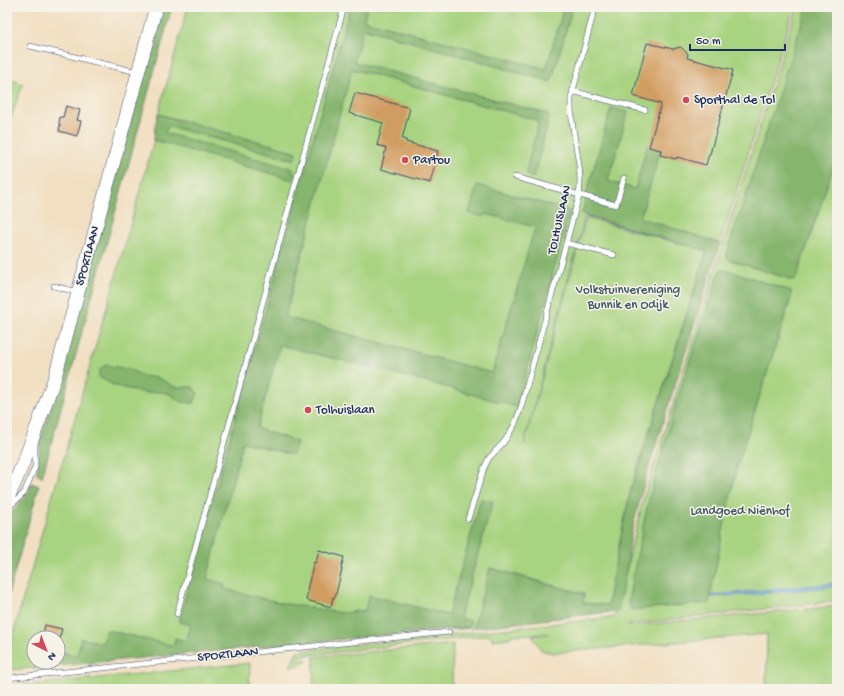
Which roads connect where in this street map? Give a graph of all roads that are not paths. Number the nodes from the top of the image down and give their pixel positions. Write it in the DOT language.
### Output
graph roads {
  1 [pos="156,7"];
  2 [pos="344,7"];
  3 [pos="595,7"];
  4 [pos="30,46"];
  5 [pos="138,72"];
  6 [pos="572,91"];
  7 [pos="645,110"];
  8 [pos="515,176"];
  9 [pos="624,178"];
  10 [pos="579,196"];
  11 [pos="566,242"];
  12 [pos="614,255"];
  13 [pos="54,286"];
  14 [pos="78,292"];
  15 [pos="35,436"];
  16 [pos="7,500"];
  17 [pos="7,509"];
  18 [pos="468,518"];
  19 [pos="178,614"];
  20 [pos="449,632"];
  21 [pos="7,678"];
  1 -- 5 [label="street, SPORTLAAN"];
  2 -- 19 [label="lane"];
  3 -- 6 [label="lane, TOLHUISLAAN"];
  4 -- 5 [label="lane"];
  5 -- 14 [label="street, SPORTLAAN"];
  6 -- 7 [label="lane"];
  6 -- 10 [label="lane, TOLHUISLAAN"];
  8 -- 10 [label="lane"];
  9 -- 10 [label="lane"];
  10 -- 11 [label="lane, TOLHUISLAAN"];
  11 -- 12 [label="lane"];
  11 -- 18 [label="lane, TOLHUISLAAN"];
  13 -- 14 [label="lane"];
  14 -- 15 [label="street, SPORTLAAN"];
  15 -- 16 [label="street, SPORTLAAN"];
  15 -- 17 [label="lane"];
  20 -- 21 [label="lane, SPORTLAAN"];
}
